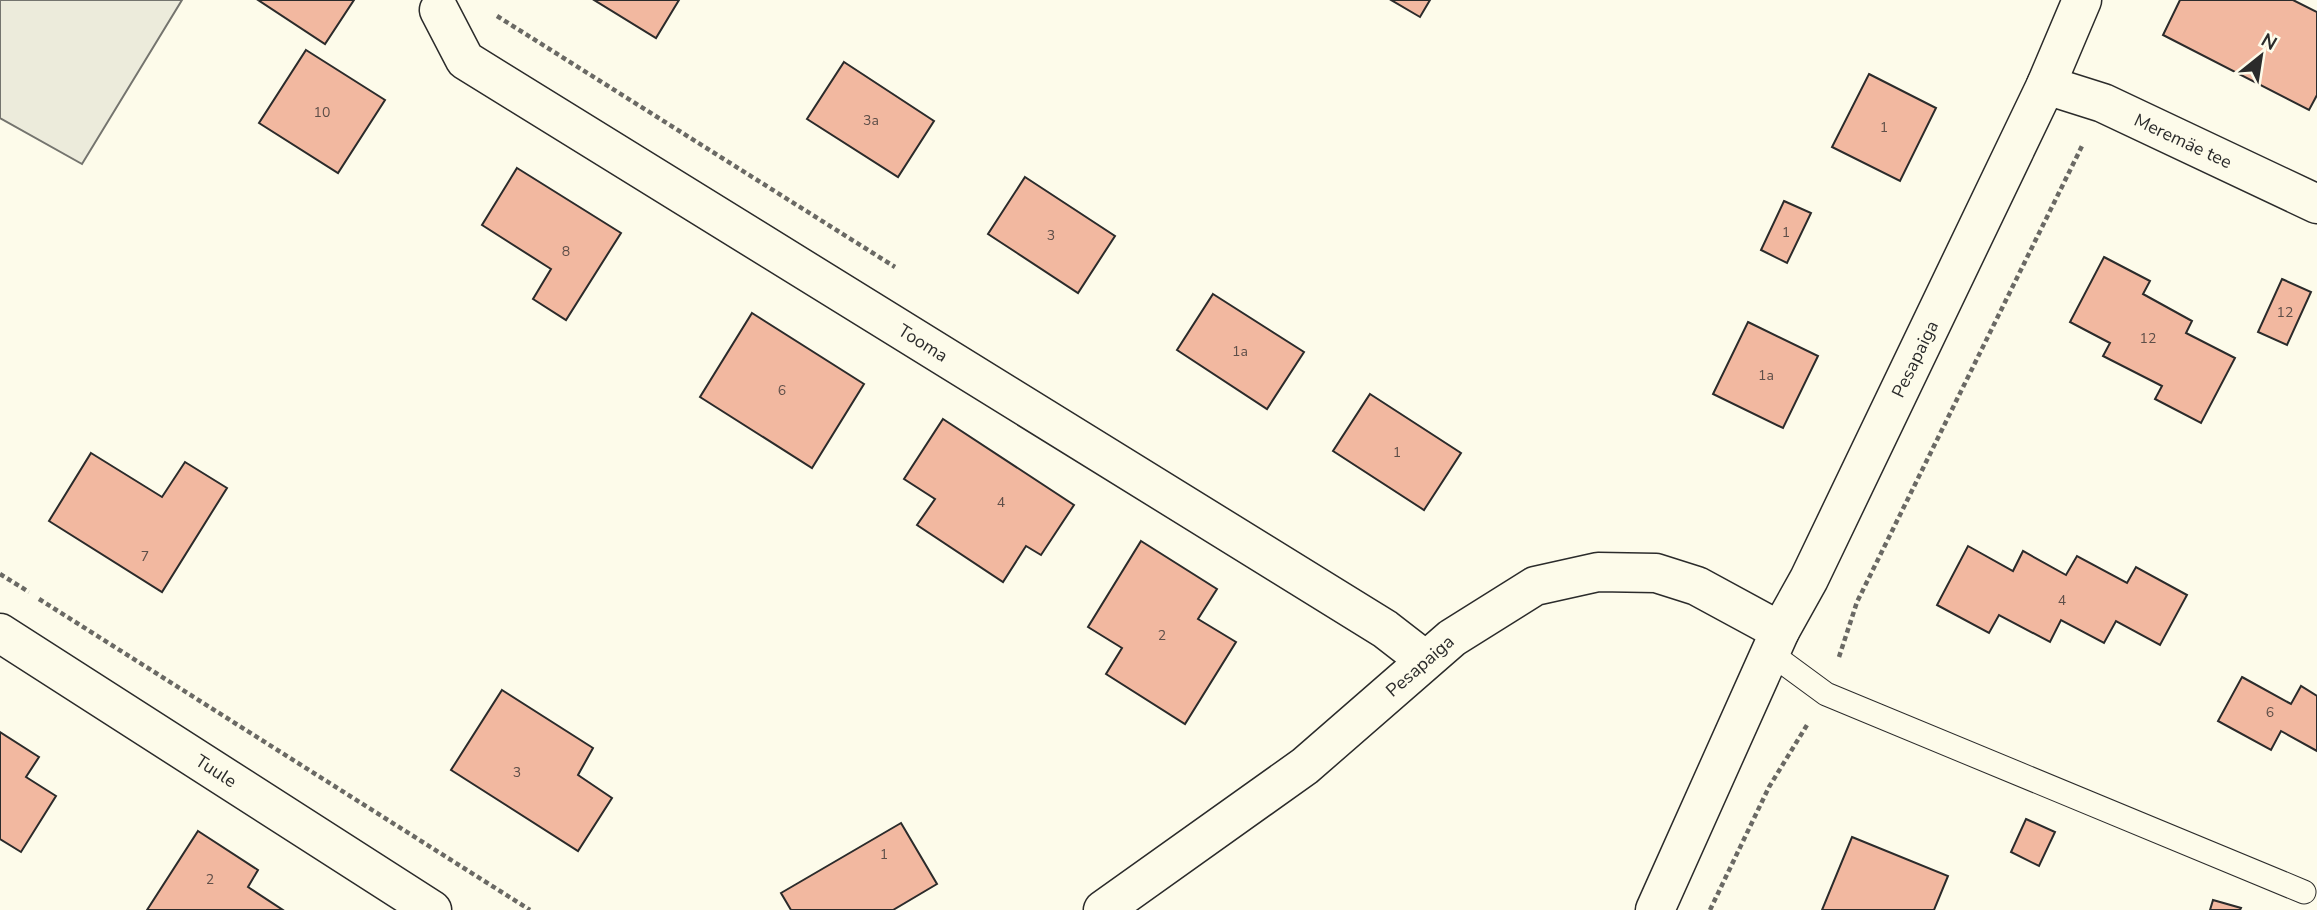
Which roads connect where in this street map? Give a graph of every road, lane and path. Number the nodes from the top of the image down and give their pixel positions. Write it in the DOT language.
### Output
graph roads {
  1 [pos="2082,0"];
  2 [pos="439,10"];
  3 [pos="2046,85"];
  4 [pos="2103,103"];
  5 [pos="2317,204"];
  6 [pos="0,574"];
  7 [pos="0,633"];
  8 [pos="1775,642"];
  9 [pos="1424,660"];
  10 [pos="1826,694"];
  11 [pos="2304,892"];
  12 [pos="432,910"];
  13 [pos="530,910"];
  14 [pos="1103,910"];
  15 [pos="1655,910"];
  16 [pos="1710,910"];
  1 -- 3 [label="street, Pesapaiga"];
  2 -- 9 [label="street, Tooma"];
  3 -- 4 [label="street, Meremäe tee"];
  3 -- 8 [label="street, Pesapaiga"];
  4 -- 5 [label="street, Meremäe tee"];
  4 -- 10 [label="path"];
  6 -- 13 [label="path"];
  7 -- 12 [label="street, Tuule"];
  8 -- 9 [label="street, Pesapaiga"];
  8 -- 10 [label="lane"];
  8 -- 15 [label="street, Pesapaiga"];
  9 -- 14 [label="street, Pesapaiga"];
  10 -- 11 [label="lane"];
  10 -- 16 [label="path"];
}
